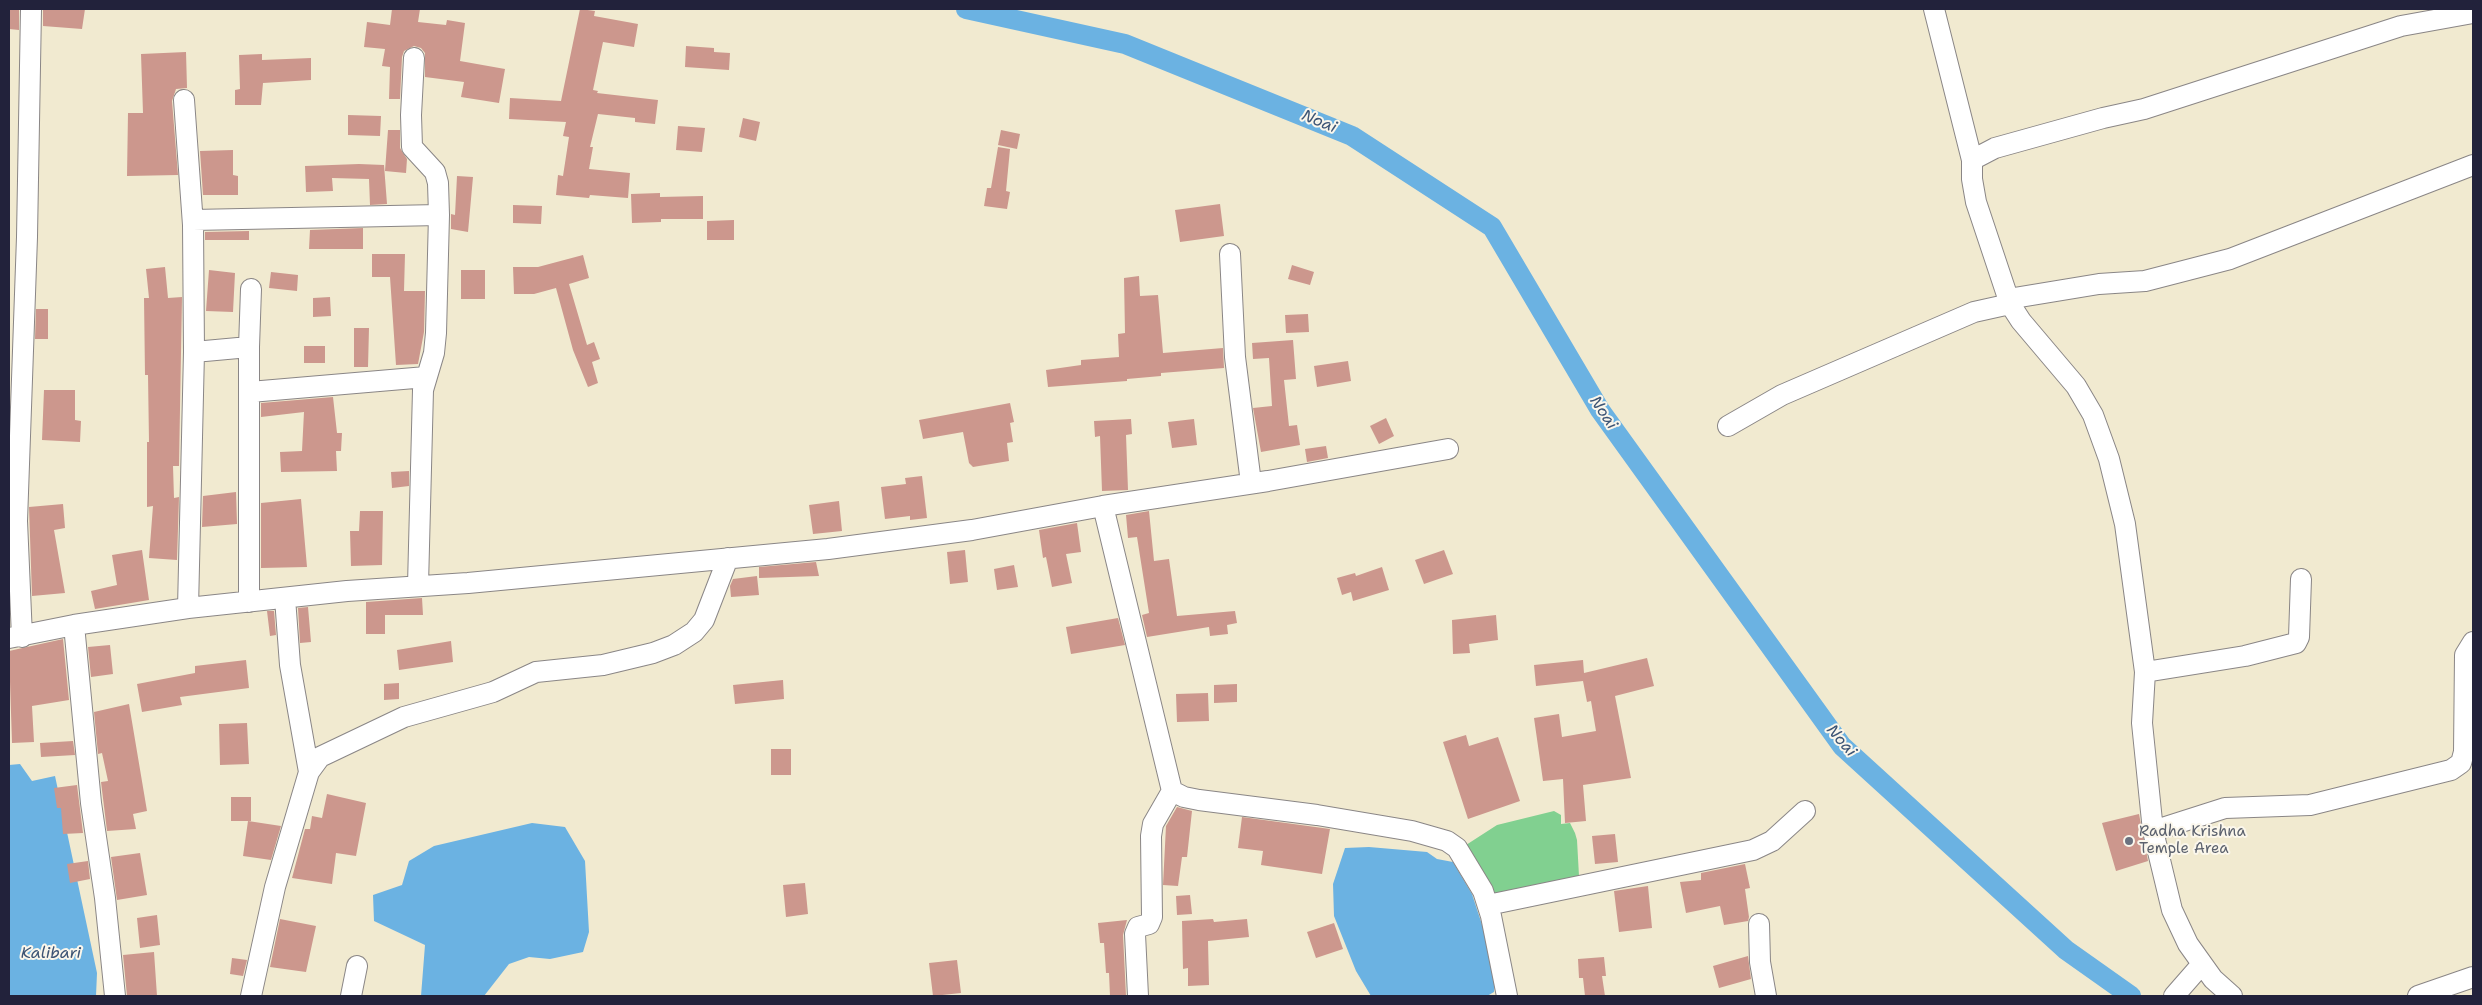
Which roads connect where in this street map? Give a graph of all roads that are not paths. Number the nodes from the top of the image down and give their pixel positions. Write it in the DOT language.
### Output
graph roads {
  1 [pos="32,9"];
  2 [pos="1934,9"];
  3 [pos="2473,13"];
  4 [pos="414,58"];
  5 [pos="184,100"];
  6 [pos="1972,160"];
  7 [pos="2473,165"];
  8 [pos="439,215"];
  9 [pos="193,220"];
  10 [pos="1230,254"];
  11 [pos="251,289"];
  12 [pos="2009,302"];
  13 [pos="249,347"];
  14 [pos="194,352"];
  15 [pos="426,377"];
  16 [pos="250,392"];
  17 [pos="1728,426"];
  18 [pos="1448,449"];
  19 [pos="1251,482"];
  20 [pos="1103,506"];
  21 [pos="728,558"];
  22 [pos="2301,579"];
  23 [pos="418,585"];
  24 [pos="285,598"];
  25 [pos="249,602"];
  26 [pos="188,608"];
  27 [pos="74,625"];
  28 [pos="16,638"];
  29 [pos="2473,642"];
  30 [pos="2144,672"];
  31 [pos="309,772"];
  32 [pos="1172,791"];
  33 [pos="1805,811"];
  34 [pos="2153,831"];
  35 [pos="1488,905"];
  36 [pos="1759,924"];
  37 [pos="2202,964"];
  38 [pos="357,966"];
  39 [pos="2473,978"];
  40 [pos="2178,992"];
  41 [pos="115,996"];
  42 [pos="251,996"];
  43 [pos="351,996"];
  44 [pos="1138,996"];
  45 [pos="1507,996"];
  46 [pos="1766,996"];
  47 [pos="2232,996"];
  48 [pos="2418,996"];
  1 -- 28 [label="street"];
  2 -- 6 [label="street"];
  3 -- 6 [label="street"];
  4 -- 8 [label="street"];
  5 -- 9 [label="street"];
  6 -- 12 [label="street"];
  7 -- 12 [label="street"];
  8 -- 9 [label="street"];
  8 -- 15 [label="street"];
  9 -- 14 [label="street"];
  10 -- 19 [label="street"];
  11 -- 13 [label="street"];
  12 -- 17 [label="street"];
  12 -- 30 [label="street"];
  13 -- 14 [label="street"];
  13 -- 16 [label="street"];
  14 -- 26 [label="street"];
  15 -- 16 [label="street"];
  15 -- 23 [label="street"];
  16 -- 25 [label="street"];
  18 -- 19 [label="street"];
  19 -- 20 [label="street"];
  20 -- 21 [label="street"];
  20 -- 32 [label="street"];
  21 -- 23 [label="street"];
  21 -- 31 [label="street"];
  22 -- 30 [label="street"];
  23 -- 24 [label="street"];
  24 -- 25 [label="street"];
  24 -- 31 [label="street"];
  25 -- 26 [label="street"];
  26 -- 27 [label="street"];
  27 -- 28 [label="street"];
  27 -- 41 [label="street"];
  29 -- 34 [label="street"];
  30 -- 34 [label="street"];
  31 -- 42 [label="street"];
  32 -- 35 [label="street"];
  32 -- 44 [label="street"];
  33 -- 35 [label="street"];
  34 -- 37 [label="street"];
  35 -- 45 [label="street"];
  36 -- 46 [label="street"];
  37 -- 40 [label="street"];
  37 -- 47 [label="street"];
  38 -- 43 [label="street"];
  39 -- 48 [label="street"];
}
